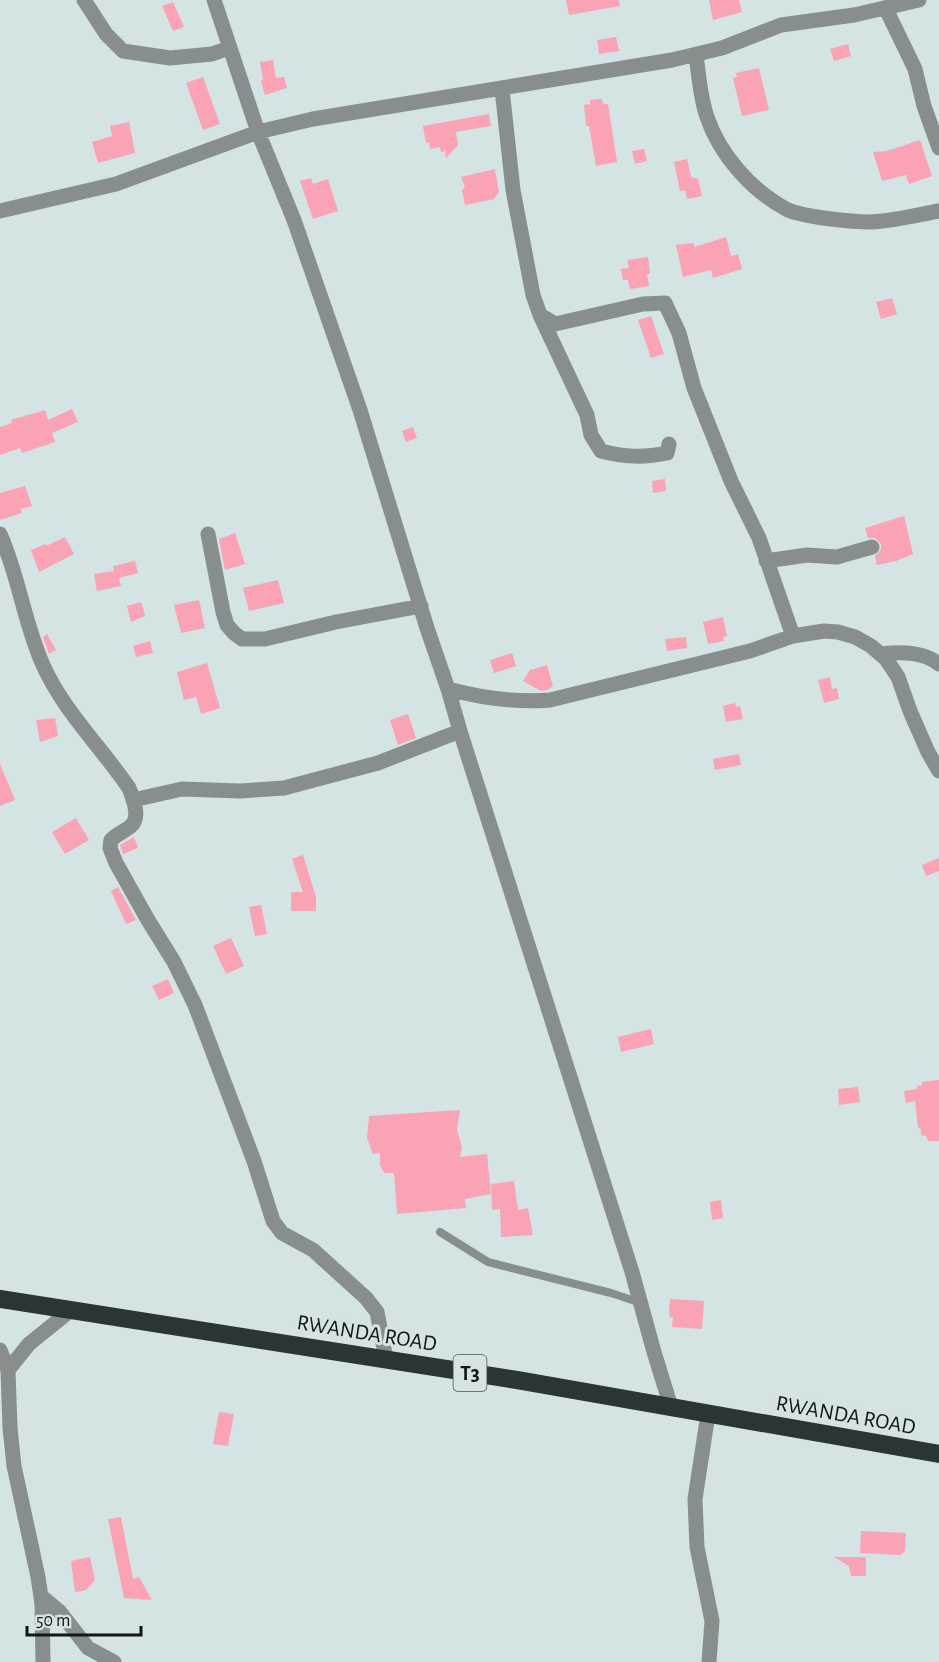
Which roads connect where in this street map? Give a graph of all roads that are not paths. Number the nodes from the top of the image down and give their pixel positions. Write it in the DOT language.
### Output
graph roads {
  1 [pos="84,0"];
  2 [pos="214,0"];
  3 [pos="919,0"];
  4 [pos="869,6"];
  5 [pos="886,9"];
  6 [pos="229,48"];
  7 [pos="696,55"];
  8 [pos="502,89"];
  9 [pos="258,132"];
  10 [pos="939,148"];
  11 [pos="0,211"];
  12 [pos="939,211"];
  13 [pos="540,315"];
  14 [pos="669,444"];
  15 [pos="0,534"];
  16 [pos="208,534"];
  17 [pos="873,547"];
  18 [pos="766,561"];
  19 [pos="421,606"];
  20 [pos="793,636"];
  21 [pos="881,654"];
  22 [pos="939,664"];
  23 [pos="448,689"];
  24 [pos="460,731"];
  25 [pos="939,771"];
  26 [pos="133,800"];
  27 [pos="440,1232"];
  28 [pos="0,1299"];
  29 [pos="641,1303"];
  30 [pos="71,1310"];
  31 [pos="0,1350"];
  32 [pos="387,1359"];
  33 [pos="8,1370"];
  34 [pos="671,1407"];
  35 [pos="708,1414"];
  36 [pos="939,1454"];
  37 [pos="41,1596"];
  38 [pos="43,1662"];
  39 [pos="114,1662"];
  40 [pos="709,1662"];
  1 -- 6 [label="street"];
  2 -- 6 [label="street"];
  3 -- 5 [label="street"];
  4 -- 5 [label="street"];
  4 -- 7 [label="street"];
  5 -- 10 [label="street"];
  6 -- 9 [label="street"];
  7 -- 8 [label="street"];
  7 -- 12 [label="street"];
  8 -- 9 [label="street"];
  8 -- 13 [label="street"];
  9 -- 11 [label="street"];
  9 -- 19 [label="street"];
  13 -- 14 [label="street"];
  13 -- 18 [label="street"];
  15 -- 26 [label="street"];
  16 -- 19 [label="street"];
  17 -- 18 [label="street"];
  18 -- 20 [label="street"];
  19 -- 23 [label="street"];
  20 -- 21 [label="street"];
  20 -- 23 [label="street"];
  21 -- 22 [label="street"];
  21 -- 25 [label="street"];
  23 -- 24 [label="street"];
  24 -- 26 [label="street"];
  24 -- 29 [label="street"];
  26 -- 32 [label="street"];
  27 -- 29 [label="lane"];
  28 -- 30 [label="highway, RWANDA ROAD / T3"];
  29 -- 34 [label="street"];
  30 -- 32 [label="highway, RWANDA ROAD / T3"];
  30 -- 33 [label="street"];
  31 -- 33 [label="street"];
  32 -- 34 [label="highway, RWANDA ROAD / T3"];
  33 -- 37 [label="street"];
  34 -- 35 [label="highway, RWANDA ROAD / T3"];
  35 -- 36 [label="highway, RWANDA ROAD / T3"];
  35 -- 40 [label="street"];
  37 -- 38 [label="street"];
  37 -- 39 [label="street"];
}
